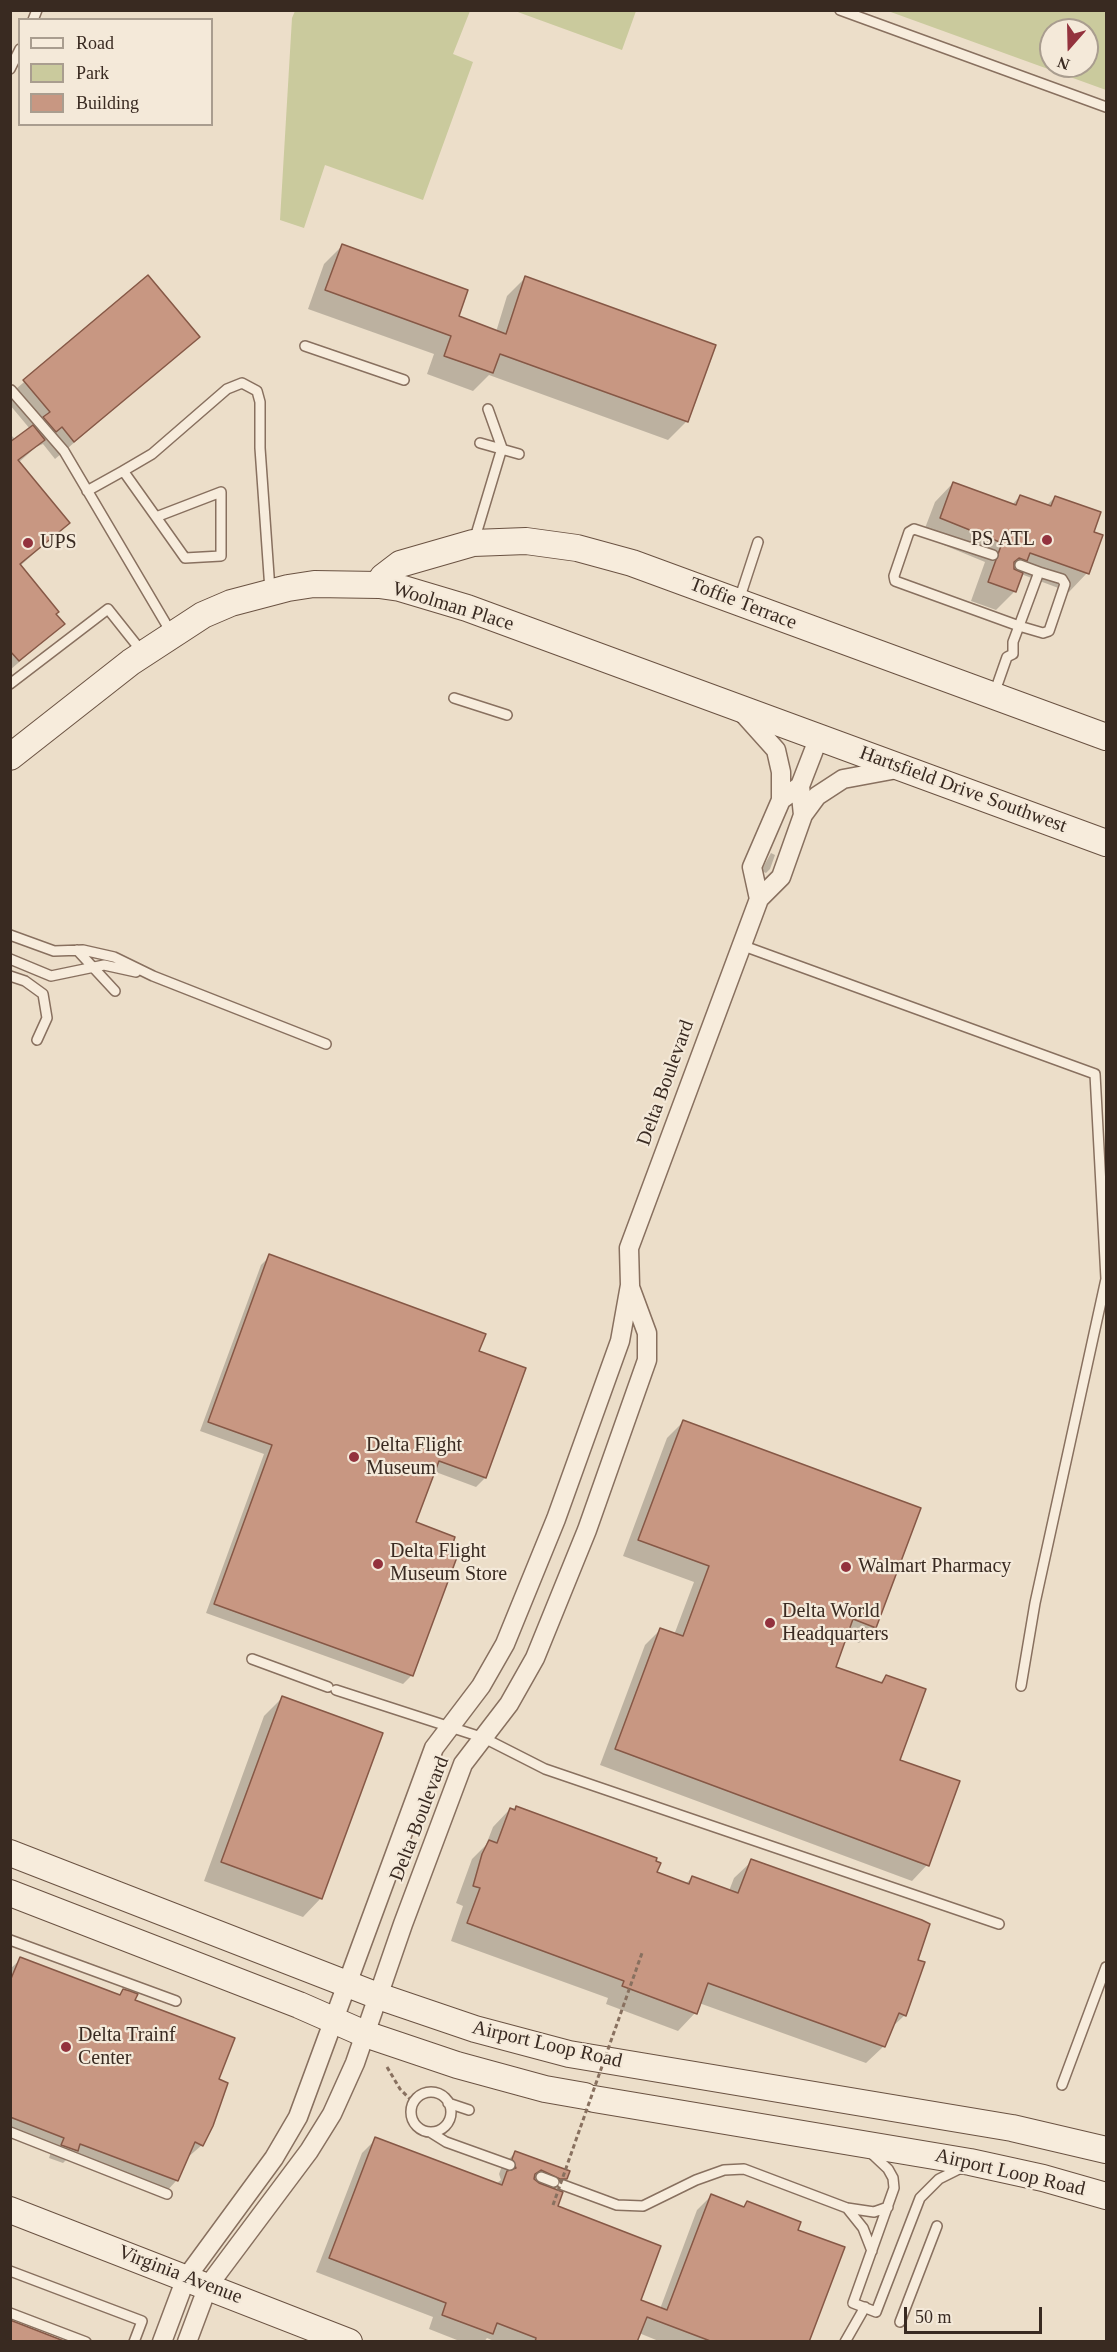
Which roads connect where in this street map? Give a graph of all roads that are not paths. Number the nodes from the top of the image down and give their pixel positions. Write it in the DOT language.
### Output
graph roads {
  1 [pos="840,10"];
  2 [pos="18,53"];
  3 [pos="10,69"];
  4 [pos="1107,107"];
  5 [pos="305,346"];
  6 [pos="404,380"];
  7 [pos="11,390"];
  8 [pos="488,409"];
  9 [pos="480,443"];
  10 [pos="501,448"];
  11 [pos="519,454"];
  12 [pos="123,471"];
  13 [pos="87,491"];
  14 [pos="156,517"];
  15 [pos="758,542"];
  16 [pos="473,543"];
  17 [pos="993,555"];
  18 [pos="1020,565"];
  19 [pos="1039,572"];
  20 [pos="380,585"];
  21 [pos="270,592"];
  22 [pos="738,602"];
  23 [pos="1019,626"];
  24 [pos="172,634"];
  25 [pos="143,653"];
  26 [pos="10,684"];
  27 [pos="993,696"];
  28 [pos="454,698"];
  29 [pos="737,707"];
  30 [pos="507,715"];
  31 [pos="36,737"];
  32 [pos="819,737"];
  33 [pos="1107,737"];
  34 [pos="10,757"];
  35 [pos="10,767"];
  36 [pos="903,768"];
  37 [pos="800,786"];
  38 [pos="782,800"];
  39 [pos="803,814"];
  40 [pos="1107,843"];
  41 [pos="759,898"];
  42 [pos="10,935"];
  43 [pos="741,945"];
  44 [pos="77,950"];
  45 [pos="10,959"];
  46 [pos="91,968"];
  47 [pos="10,976"];
  48 [pos="153,976"];
  49 [pos="115,991"];
  50 [pos="37,1040"];
  51 [pos="326,1044"];
  52 [pos="630,1285"];
  53 [pos="252,1659"];
  54 [pos="1021,1686"];
  55 [pos="449,1729"];
  56 [pos="484,1738"];
  57 [pos="10,1853"];
  58 [pos="10,1893"];
  59 [pos="999,1924"];
  60 [pos="10,1940"];
  61 [pos="1107,1966"];
  62 [pos="347,1984"];
  63 [pos="378,1996"];
  64 [pos="176,2001"];
  65 [pos="334,2022"];
  66 [pos="365,2034"];
  67 [pos="1062,2085"];
  68 [pos="448,2103"];
  69 [pos="469,2110"];
  70 [pos="10,2132"];
  71 [pos="430,2132"];
  72 [pos="853,2142"];
  73 [pos="1107,2150"];
  74 [pos="978,2163"];
  75 [pos="510,2165"];
  76 [pos="541,2177"];
  77 [pos="167,2194"];
  78 [pos="1107,2196"];
  79 [pos="888,2207"];
  80 [pos="847,2208"];
  81 [pos="10,2210"];
  82 [pos="937,2226"];
  83 [pos="872,2251"];
  84 [pos="10,2271"];
  85 [pos="197,2282"];
  86 [pos="865,2307"];
  87 [pos="10,2313"];
  88 [pos="900,2322"];
  89 [pos="339,2340"];
  90 [pos="86,2342"];
  91 [pos="134,2342"];
  92 [pos="162,2342"];
  93 [pos="187,2342"];
  94 [pos="845,2342"];
  1 -- 4 [label="lane"];
  2 -- 3 [label="lane"];
  5 -- 6 [label="lane"];
  7 -- 13 [label="lane"];
  8 -- 10 [label="lane"];
  9 -- 10 [label="lane"];
  10 -- 11 [label="lane"];
  10 -- 16 [label="lane"];
  12 -- 13 [label="lane"];
  12 -- 14 [label="lane"];
  12 -- 21 [label="lane"];
  13 -- 24 [label="lane"];
  14 -- 14 [label="lane"];
  15 -- 22 [label="lane"];
  16 -- 20 [label="main road, Toffie Terrace"];
  16 -- 22 [label="main road, Toffie Terrace"];
  17 -- 23 [label="lane"];
  18 -- 19 [label="lane"];
  19 -- 23 [label="lane"];
  19 -- 23 [label="lane"];
  20 -- 21 [label="main road, Woolman Place"];
  20 -- 29 [label="main road, Woolman Place"];
  21 -- 24 [label="main road, Woolman Place"];
  22 -- 27 [label="main road, Toffie Terrace"];
  23 -- 27 [label="lane"];
  24 -- 25 [label="main road, Woolman Place"];
  25 -- 26 [label="lane"];
  25 -- 31 [label="main road, Woolman Place"];
  27 -- 33 [label="main road, Toffie Terrace"];
  28 -- 30 [label="lane"];
  29 -- 32 [label="main road, Woolman Place"];
  29 -- 38 [label="street"];
  31 -- 34 [label="main road, Woolman Place"];
  31 -- 35 [label="lane"];
  32 -- 36 [label="main road, Hartsfield Drive Southwest"];
  32 -- 37 [label="street, Delta Boulevard"];
  36 -- 39 [label="street"];
  36 -- 40 [label="main road, Hartsfield Drive Southwest"];
  37 -- 38 [label="street"];
  37 -- 39 [label="street, Delta Boulevard"];
  38 -- 41 [label="street"];
  39 -- 41 [label="street, Delta Boulevard"];
  41 -- 43 [label="street, Delta Boulevard"];
  42 -- 44 [label="lane"];
  43 -- 52 [label="street, Delta Boulevard"];
  43 -- 54 [label="lane"];
  44 -- 46 [label="lane"];
  44 -- 48 [label="lane"];
  45 -- 46 [label="lane"];
  46 -- 48 [label="lane"];
  46 -- 49 [label="lane"];
  47 -- 50 [label="lane"];
  48 -- 51 [label="lane"];
  52 -- 55 [label="street, Delta Boulevard"];
  52 -- 56 [label="street, Delta Boulevard"];
  53 -- 55 [label="lane"];
  55 -- 56 [label="lane"];
  55 -- 62 [label="street, Delta Boulevard"];
  56 -- 59 [label="lane"];
  56 -- 63 [label="street, Delta Boulevard"];
  57 -- 62 [label="main road, Airport Loop Road"];
  58 -- 65 [label="main road, Airport Loop Road"];
  60 -- 64 [label="lane"];
  61 -- 67 [label="lane"];
  62 -- 63 [label="main road, Airport Loop Road"];
  62 -- 65 [label="street, Delta Boulevard"];
  63 -- 66 [label="street, Delta Boulevard"];
  63 -- 73 [label="main road, Airport Loop Road"];
  65 -- 66 [label="main road, Airport Loop Road"];
  65 -- 85 [label="street, Delta Boulevard"];
  66 -- 72 [label="main road, Airport Loop Road"];
  66 -- 85 [label="street, Delta Boulevard"];
  68 -- 69 [label="lane"];
  68 -- 71 [label="lane"];
  68 -- 71 [label="lane"];
  70 -- 77 [label="lane"];
  71 -- 75 [label="lane"];
  72 -- 74 [label="main road, Airport Loop Road"];
  72 -- 79 [label="lane"];
  74 -- 78 [label="main road, Airport Loop Road"];
  74 -- 86 [label="lane"];
  76 -- 80 [label="lane"];
  79 -- 80 [label="lane"];
  79 -- 83 [label="lane"];
  80 -- 83 [label="lane"];
  81 -- 85 [label="main road, Virginia Avenue"];
  82 -- 88 [label="lane"];
  83 -- 86 [label="lane"];
  84 -- 91 [label="lane"];
  85 -- 89 [label="main road, Virginia Avenue"];
  85 -- 92 [label="street"];
  85 -- 93 [label="street"];
  86 -- 94 [label="lane"];
  87 -- 90 [label="lane"];
}
